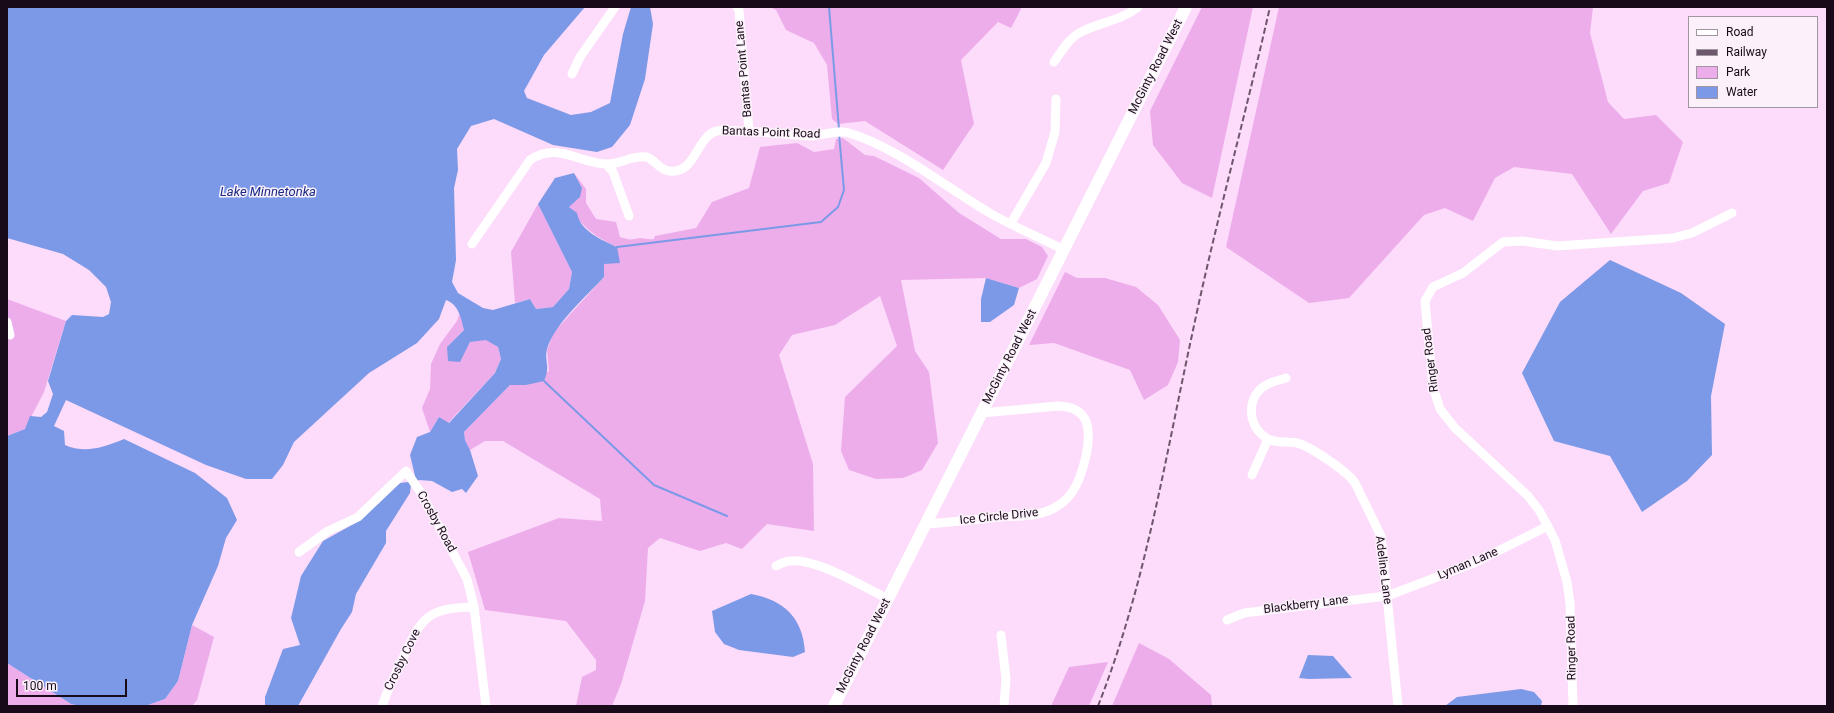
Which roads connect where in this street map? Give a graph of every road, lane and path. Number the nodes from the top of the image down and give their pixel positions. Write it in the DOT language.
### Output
graph roads {
  1 [pos="615,7"];
  2 [pos="737,7"];
  3 [pos="1138,7"];
  4 [pos="1186,7"];
  5 [pos="1054,62"];
  6 [pos="572,74"];
  7 [pos="1056,99"];
  8 [pos="749,131"];
  9 [pos="606,164"];
  10 [pos="1732,213"];
  11 [pos="629,216"];
  12 [pos="1011,223"];
  13 [pos="472,244"];
  14 [pos="1064,250"];
  15 [pos="7,322"];
  16 [pos="10,335"];
  17 [pos="1286,378"];
  18 [pos="982,413"];
  19 [pos="1268,440"];
  20 [pos="1252,475"];
  21 [pos="926,524"];
  22 [pos="1548,526"];
  23 [pos="299,552"];
  24 [pos="776,566"];
  25 [pos="1387,596"];
  26 [pos="888,599"];
  27 [pos="474,607"];
  28 [pos="1227,620"];
  29 [pos="1001,635"];
  30 [pos="382,706"];
  31 [pos="486,706"];
  32 [pos="834,706"];
  33 [pos="1004,706"];
  34 [pos="1398,706"];
  35 [pos="1573,706"];
  1 -- 6 [label="street"];
  2 -- 8 [label="street, Bantas Point Lane"];
  3 -- 5 [label="street"];
  4 -- 14 [label="main road, McGinty Road West"];
  7 -- 12 [label="street"];
  8 -- 9 [label="street, Bantas Point Road"];
  8 -- 12 [label="street, Bantas Point Road"];
  9 -- 11 [label="street"];
  9 -- 13 [label="street, Bantas Point Road"];
  10 -- 22 [label="street, Ringer Road"];
  12 -- 14 [label="street, Bantas Point Road"];
  14 -- 18 [label="main road, McGinty Road West"];
  15 -- 16 [label="street"];
  17 -- 19 [label="street"];
  18 -- 21 [label="main road, McGinty Road West"];
  18 -- 21 [label="street, Ice Circle Drive"];
  19 -- 20 [label="street"];
  19 -- 25 [label="street, Adeline Lane"];
  21 -- 26 [label="main road, McGinty Road West"];
  22 -- 25 [label="street, Lyman Lane"];
  22 -- 35 [label="street, Ringer Road"];
  23 -- 27 [label="street, Crosby Road"];
  24 -- 26 [label="street"];
  25 -- 28 [label="street, Blackberry Lane"];
  25 -- 34 [label="street, Adeline Lane"];
  26 -- 32 [label="main road, McGinty Road West"];
  27 -- 30 [label="street, Crosby Cove"];
  27 -- 31 [label="street, Crosby Road"];
  29 -- 33 [label="street"];
}
